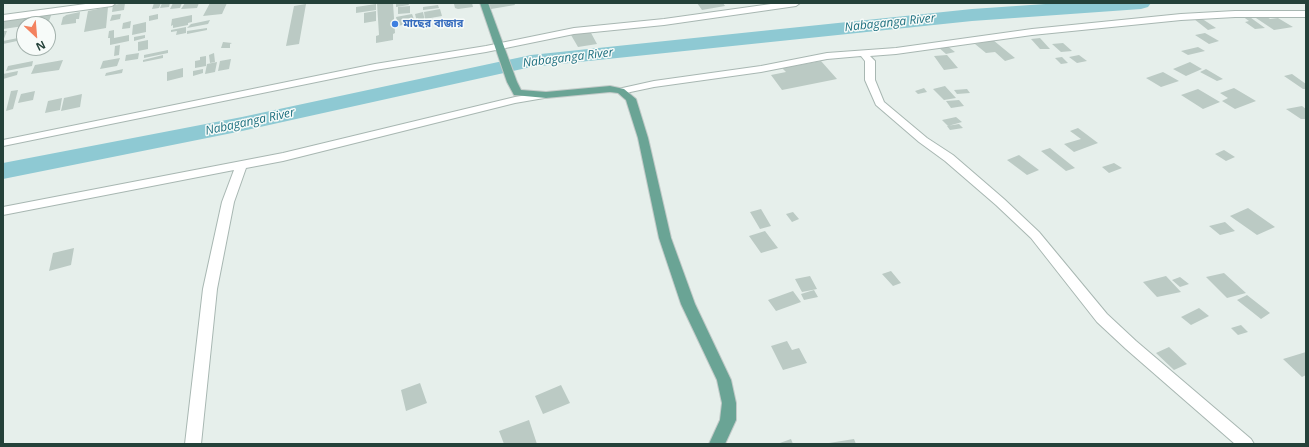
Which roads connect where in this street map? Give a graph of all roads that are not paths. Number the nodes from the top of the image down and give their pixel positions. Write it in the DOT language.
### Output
graph roads {
  1 [pos="112,3"];
  2 [pos="484,3"];
  3 [pos="796,3"];
  4 [pos="1306,14"];
  5 [pos="3,18"];
  6 [pos="501,50"];
  7 [pos="864,54"];
  8 [pos="621,91"];
  9 [pos="546,95"];
  10 [pos="3,142"];
  11 [pos="242,166"];
  12 [pos="3,211"];
  13 [pos="193,444"];
  14 [pos="717,444"];
  15 [pos="1246,444"];
  1 -- 5 [label="street"];
  2 -- 6 [label="main road"];
  3 -- 6 [label="street"];
  4 -- 7 [label="street"];
  6 -- 9 [label="main road"];
  6 -- 10 [label="street"];
  7 -- 8 [label="street"];
  7 -- 15 [label="street"];
  8 -- 9 [label="main road"];
  8 -- 14 [label="main road"];
  9 -- 11 [label="street"];
  11 -- 12 [label="street"];
  11 -- 13 [label="street"];
}
